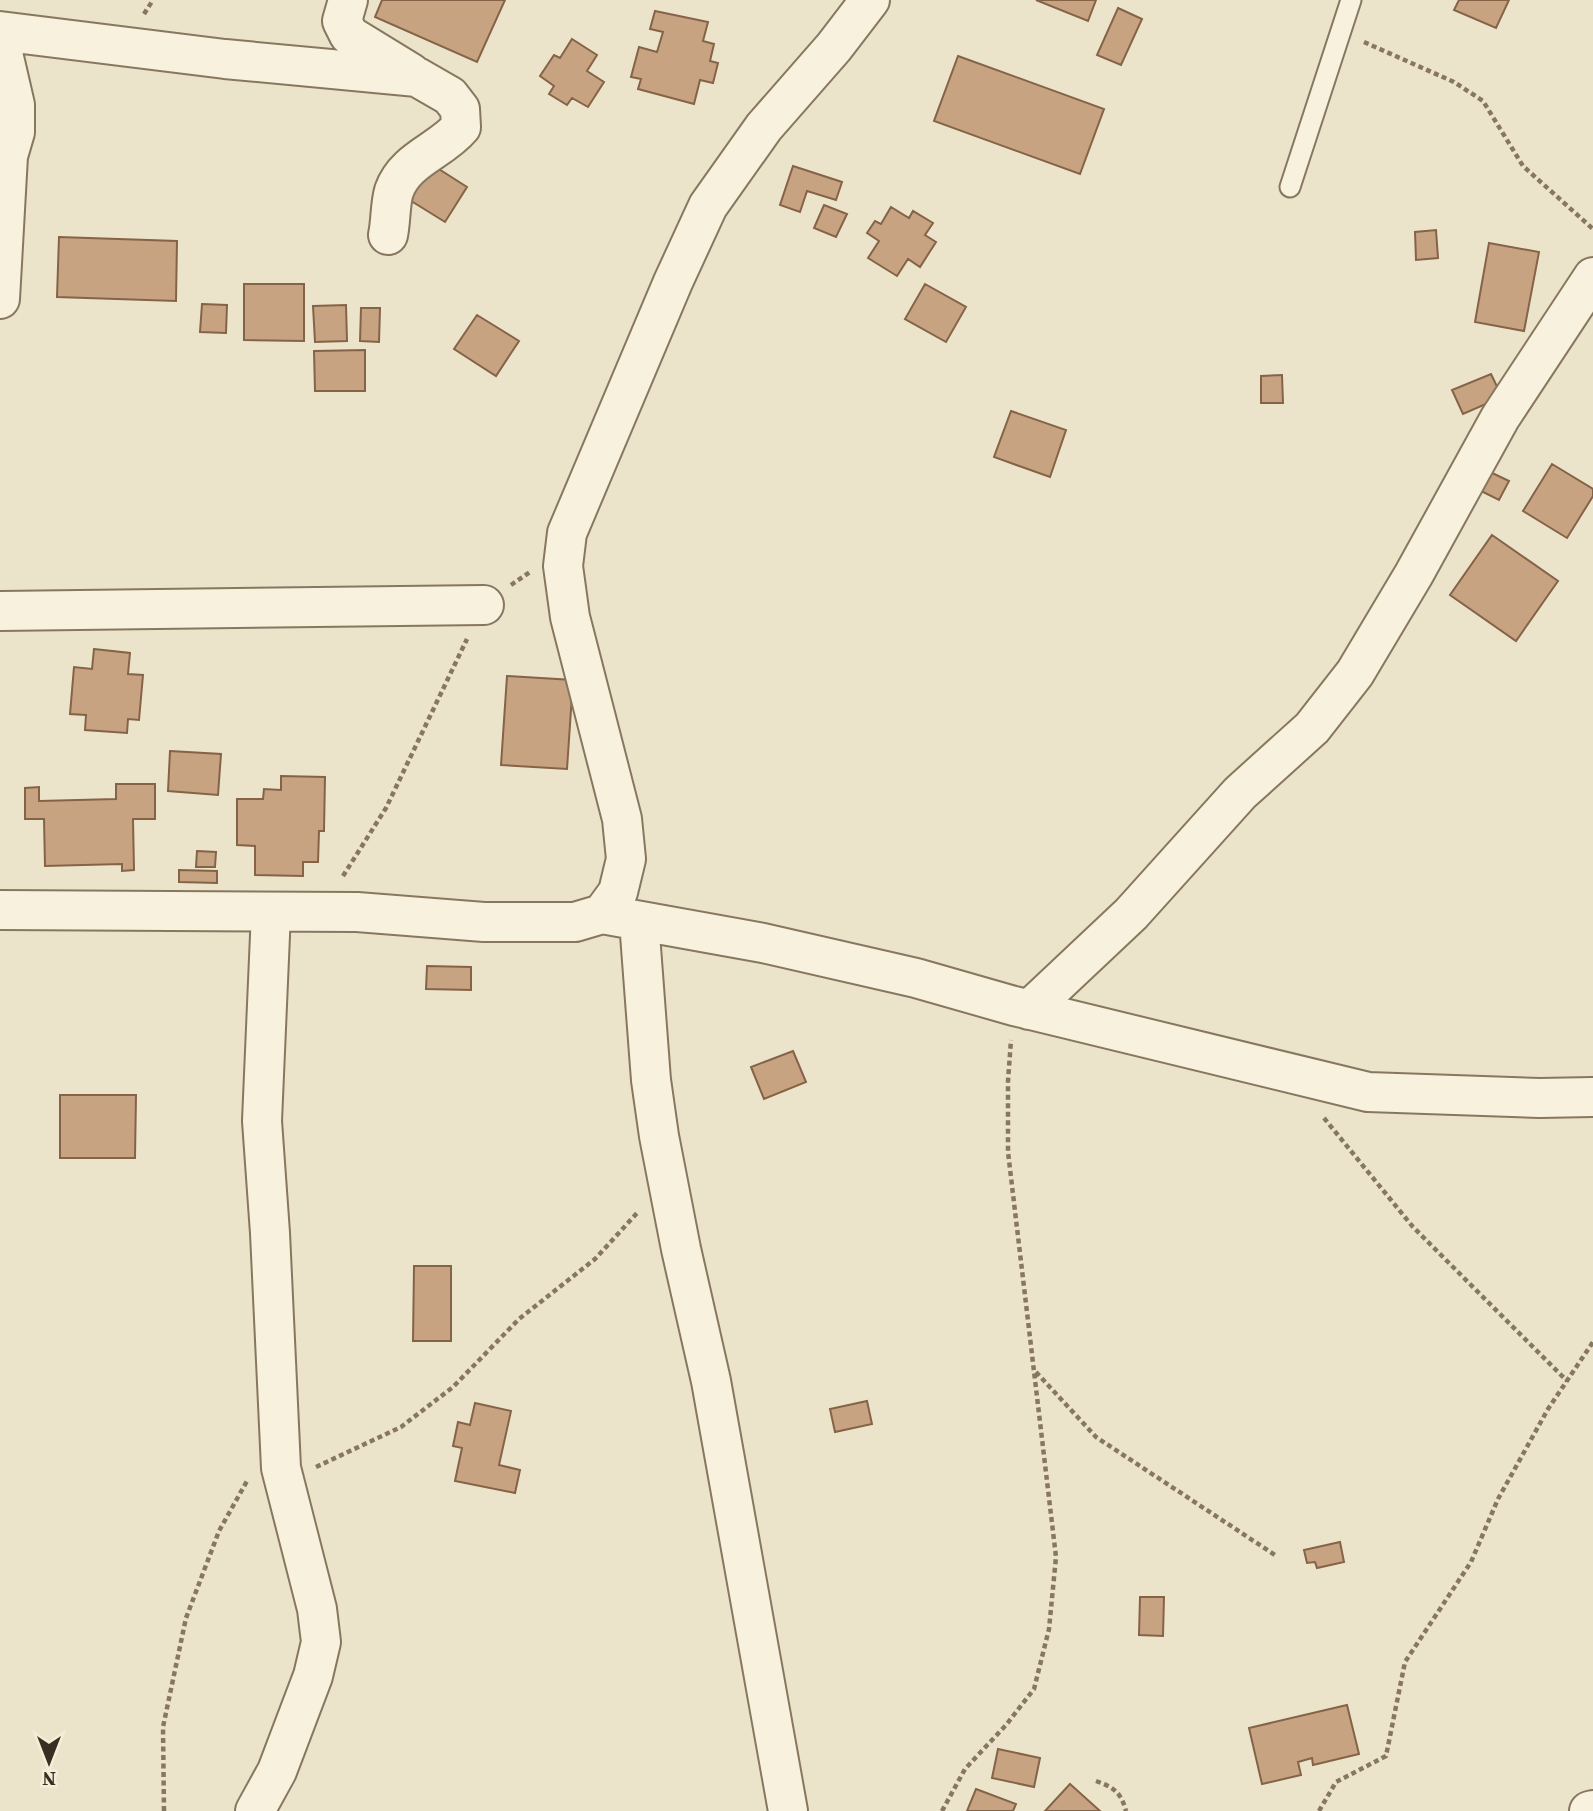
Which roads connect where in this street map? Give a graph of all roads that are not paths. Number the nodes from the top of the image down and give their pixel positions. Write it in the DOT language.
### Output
graph roads {
  1 [pos="348,0"];
  2 [pos="870,0"];
  3 [pos="1351,0"];
  4 [pos="0,31"];
  5 [pos="0,40"];
  6 [pos="417,77"];
  7 [pos="1290,187"];
  8 [pos="388,235"];
  9 [pos="1593,277"];
  10 [pos="0,299"];
  11 [pos="484,605"];
  12 [pos="0,611"];
  13 [pos="0,910"];
  14 [pos="271,912"];
  15 [pos="621,917"];
  16 [pos="1021,1008"];
  17 [pos="1593,1097"];
  18 [pos="255,1811"];
  19 [pos="788,1811"];
  1 -- 6 [label="street"];
  2 -- 15 [label="street"];
  3 -- 7 [label="lane"];
  4 -- 6 [label="street"];
  5 -- 10 [label="street"];
  6 -- 8 [label="street"];
  9 -- 16 [label="street"];
  11 -- 12 [label="street"];
  13 -- 14 [label="street"];
  14 -- 15 [label="street"];
  14 -- 18 [label="street"];
  15 -- 16 [label="street"];
  15 -- 19 [label="street"];
  16 -- 17 [label="street"];
}
